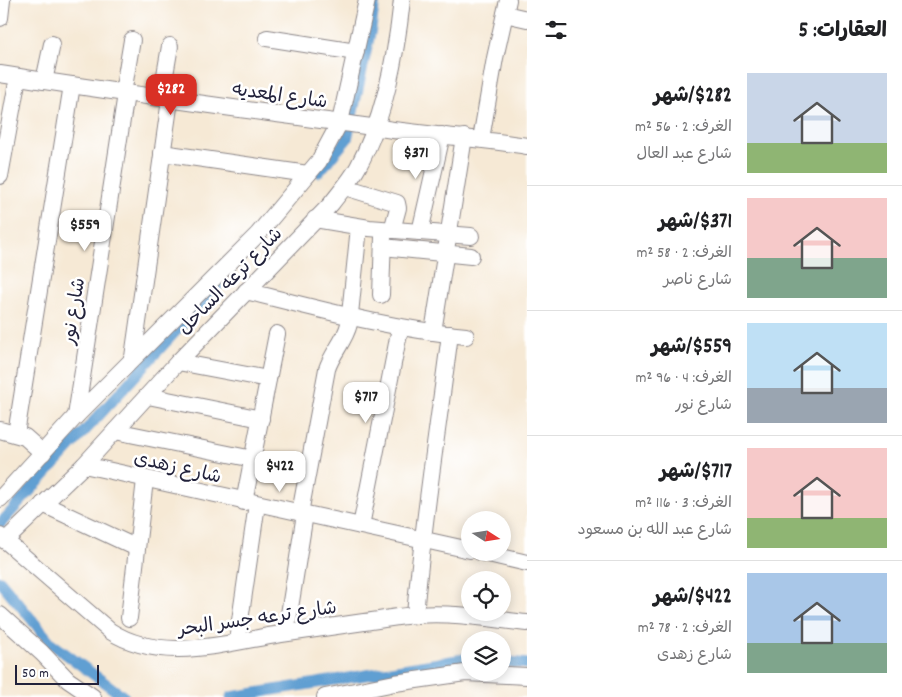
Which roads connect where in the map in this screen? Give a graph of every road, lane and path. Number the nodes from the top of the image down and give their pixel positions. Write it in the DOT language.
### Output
graph roads {
  1 [pos="2,0"];
  2 [pos="367,0"];
  3 [pos="402,0"];
  4 [pos="506,7"];
  5 [pos="0,18"];
  6 [pos="527,19"];
  7 [pos="266,38"];
  8 [pos="132,40"];
  9 [pos="52,44"];
  10 [pos="170,46"];
  11 [pos="356,52"];
  12 [pos="0,74"];
  13 [pos="18,77"];
  14 [pos="44,81"];
  15 [pos="72,85"];
  16 [pos="124,93"];
  17 [pos="165,99"];
  18 [pos="344,123"];
  19 [pos="372,127"];
  20 [pos="442,134"];
  21 [pos="464,137"];
  22 [pos="481,139"];
  23 [pos="527,146"];
  24 [pos="162,153"];
  25 [pos="308,174"];
  26 [pos="0,176"];
  27 [pos="345,187"];
  28 [pos="315,219"];
  29 [pos="359,227"];
  30 [pos="388,229"];
  31 [pos="420,232"];
  32 [pos="449,234"];
  33 [pos="471,236"];
  34 [pos="383,247"];
  35 [pos="446,254"];
  36 [pos="471,256"];
  37 [pos="246,291"];
  38 [pos="381,295"];
  39 [pos="350,317"];
  40 [pos="400,328"];
  41 [pos="433,332"];
  42 [pos="277,334"];
  43 [pos="450,334"];
  44 [pos="466,336"];
  45 [pos="133,357"];
  46 [pos="178,362"];
  47 [pos="268,379"];
  48 [pos="148,396"];
  49 [pos="76,416"];
  50 [pos="261,419"];
  51 [pos="115,431"];
  52 [pos="8,432"];
  53 [pos="43,452"];
  54 [pos="253,459"];
  55 [pos="84,465"];
  56 [pos="145,480"];
  57 [pos="0,499"];
  58 [pos="251,503"];
  59 [pos="43,504"];
  60 [pos="302,514"];
  61 [pos="362,526"];
  62 [pos="2,538"];
  63 [pos="422,540"];
  64 [pos="137,548"];
  65 [pos="461,548"];
  66 [pos="511,559"];
  67 [pos="527,563"];
  68 [pos="415,615"];
  69 [pos="0,616"];
  70 [pos="129,618"];
  71 [pos="527,623"];
  72 [pos="286,633"];
  73 [pos="237,641"];
  74 [pos="527,676"];
  75 [pos="93,697"];
  76 [pos="325,697"];
  1 -- 5 [label="street"];
  2 -- 11 [label="street, شارع ترعه الساحل"];
  3 -- 19 [label="street, شارع ترعه الساحل"];
  4 -- 6 [label="street"];
  4 -- 22 [label="street"];
  7 -- 11 [label="street"];
  8 -- 16 [label="street, شارع نور"];
  9 -- 14 [label="street"];
  10 -- 17 [label="street"];
  11 -- 18 [label="street, شارع ترعه الساحل"];
  12 -- 13 [label="street, شارع المعديه"];
  13 -- 14 [label="street, شارع المعديه"];
  13 -- 26 [label="street"];
  14 -- 15 [label="street, شارع المعديه"];
  15 -- 16 [label="street, شارع المعديه"];
  15 -- 52 [label="street"];
  16 -- 17 [label="street, شارع المعديه"];
  16 -- 49 [label="street, شارع نور"];
  17 -- 18 [label="street, شارع المعديه"];
  17 -- 24 [label="street"];
  18 -- 19 [label="street, شارع المعديه"];
  18 -- 25 [label="street, شارع ترعه الساحل"];
  19 -- 20 [label="street, شارع المعديه"];
  19 -- 27 [label="street, شارع ترعه الساحل"];
  20 -- 21 [label="street, شارع المعديه"];
  20 -- 31 [label="street"];
  21 -- 22 [label="street, شارع المعديه"];
  21 -- 32 [label="street"];
  22 -- 23 [label="street, شارع المعديه"];
  24 -- 25 [label="street"];
  24 -- 45 [label="street"];
  25 -- 45 [label="street, شارع ترعه الساحل"];
  27 -- 28 [label="street, شارع ترعه الساحل"];
  27 -- 30 [label="street"];
  28 -- 29 [label="street"];
  28 -- 37 [label="street, شارع ترعه الساحل"];
  29 -- 30 [label="street"];
  29 -- 39 [label="street"];
  30 -- 31 [label="street"];
  30 -- 34 [label="street"];
  31 -- 32 [label="street"];
  32 -- 33 [label="street"];
  32 -- 35 [label="street"];
  34 -- 35 [label="street"];
  34 -- 38 [label="street"];
  35 -- 36 [label="street"];
  35 -- 41 [label="street"];
  37 -- 39 [label="street"];
  37 -- 46 [label="street, شارع ترعه الساحل"];
  39 -- 40 [label="street"];
  39 -- 60 [label="street"];
  40 -- 41 [label="street"];
  40 -- 61 [label="street"];
  41 -- 43 [label="street"];
  42 -- 47 [label="street"];
  43 -- 44 [label="street"];
  43 -- 63 [label="street"];
  45 -- 49 [label="street, شارع ترعه الساحل"];
  46 -- 47 [label="street"];
  46 -- 48 [label="street, شارع ترعه الساحل"];
  47 -- 50 [label="street"];
  48 -- 50 [label="street"];
  48 -- 51 [label="street, شارع ترعه الساحل"];
  49 -- 53 [label="street, شارع ترعه الساحل"];
  50 -- 54 [label="street"];
  51 -- 54 [label="street"];
  51 -- 55 [label="street, شارع ترعه الساحل"];
  52 -- 53 [label="street"];
  53 -- 57 [label="street, شارع ترعه الساحل"];
  54 -- 58 [label="street"];
  55 -- 56 [label="street, شارع زهدى"];
  55 -- 59 [label="street, شارع ترعه الساحل"];
  56 -- 58 [label="street, شارع زهدى"];
  56 -- 64 [label="street"];
  58 -- 60 [label="street, شارع زهدى"];
  58 -- 73 [label="street"];
  59 -- 62 [label="street, شارع ترعه الساحل"];
  59 -- 64 [label="street"];
  60 -- 61 [label="street, شارع زهدى"];
  60 -- 72 [label="street"];
  61 -- 63 [label="street, شارع زهدى"];
  62 -- 73 [label="street, شارع ترعه جسر البحر"];
  63 -- 65 [label="street, شارع زهدى"];
  63 -- 68 [label="street"];
  64 -- 70 [label="street"];
  66 -- 67 [label="street"];
  68 -- 71 [label="street, شارع ترعه جسر البحر"];
  68 -- 72 [label="street, شارع ترعه جسر البحر"];
  69 -- 75 [label="street"];
  72 -- 73 [label="street, شارع ترعه جسر البحر"];
  74 -- 76 [label="street"];
}
